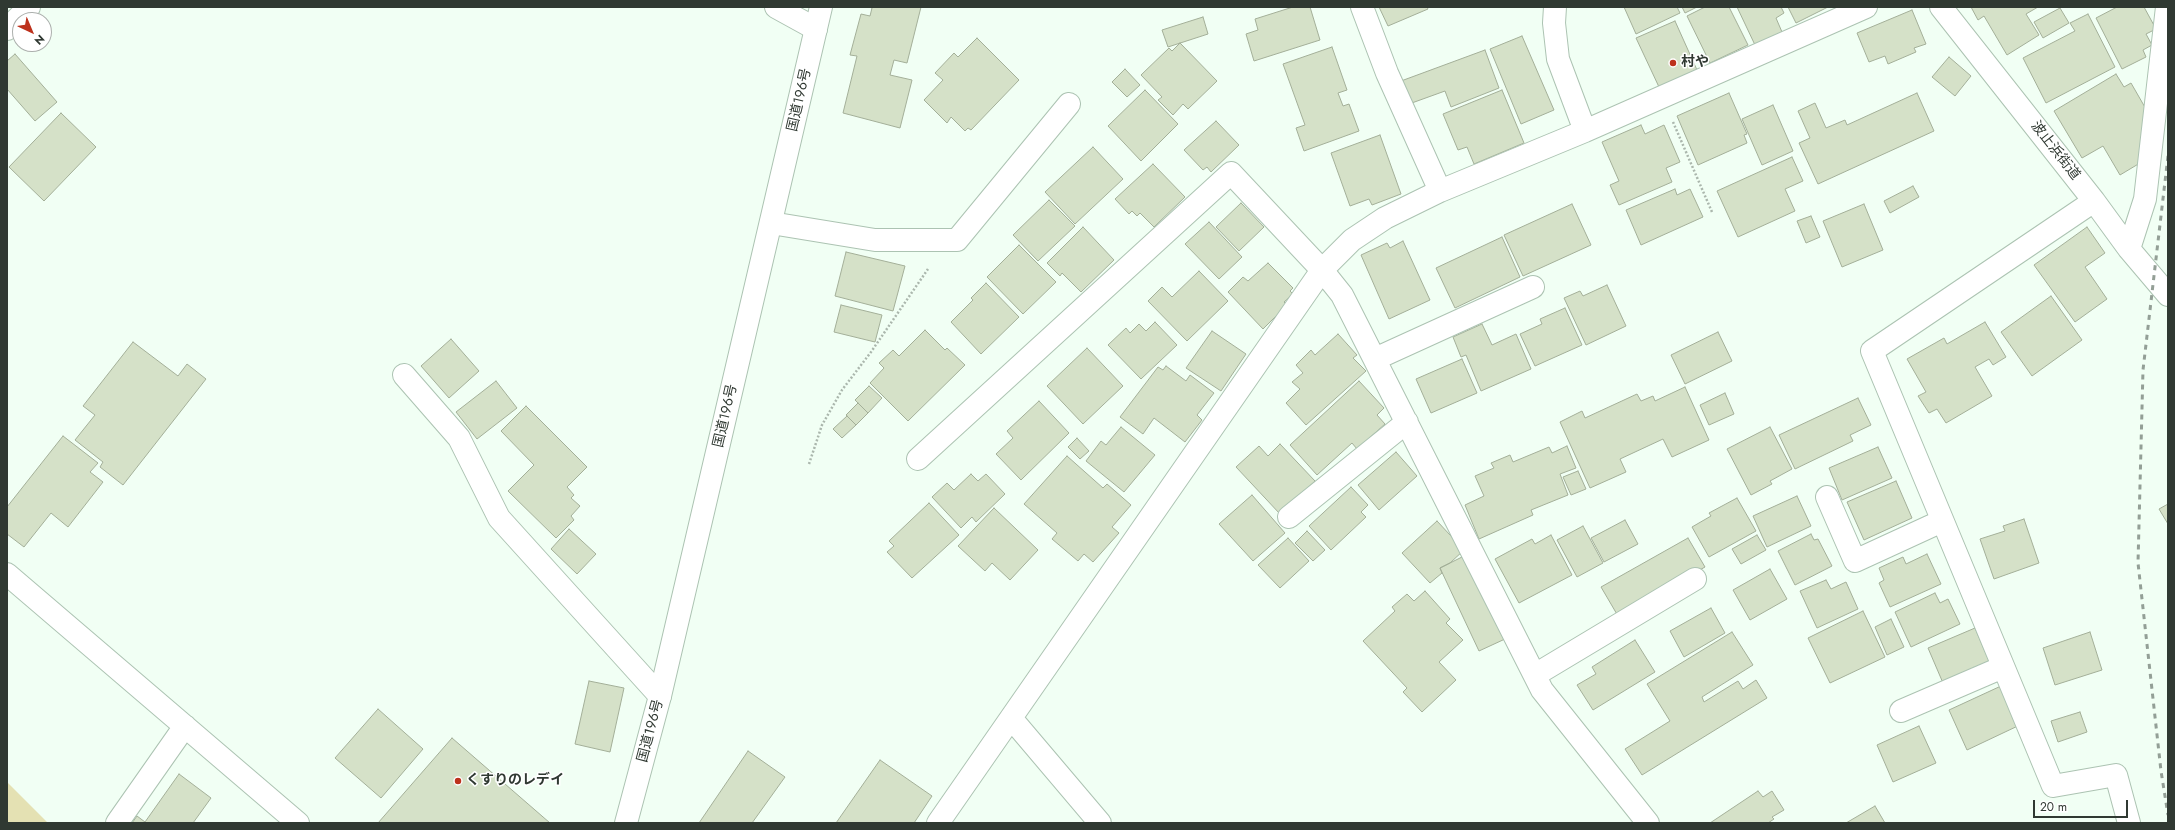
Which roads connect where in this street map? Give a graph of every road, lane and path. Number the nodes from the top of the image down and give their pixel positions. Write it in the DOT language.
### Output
graph roads {
  1 [pos="29,7"];
  2 [pos="776,7"];
  3 [pos="821,7"];
  4 [pos="1362,7"];
  5 [pos="1555,7"];
  6 [pos="1866,7"];
  7 [pos="1941,7"];
  8 [pos="2167,7"];
  9 [pos="7,29"];
  10 [pos="816,29"];
  11 [pos="1662,97"];
  12 [pos="1069,104"];
  13 [pos="1585,131"];
  14 [pos="1440,192"];
  15 [pos="2094,201"];
  16 [pos="1712,212"];
  17 [pos="771,223"];
  18 [pos="948,241"];
  19 [pos="2129,249"];
  20 [pos="1322,270"];
  21 [pos="1533,287"];
  22 [pos="2168,295"];
  23 [pos="1375,359"];
  24 [pos="404,375"];
  25 [pos="1407,422"];
  26 [pos="918,459"];
  27 [pos="809,464"];
  28 [pos="1827,497"];
  29 [pos="1289,517"];
  30 [pos="1942,521"];
  31 [pos="7,574"];
  32 [pos="1695,579"];
  33 [pos="2003,667"];
  34 [pos="1534,675"];
  35 [pos="660,696"];
  36 [pos="1901,711"];
  37 [pos="1011,718"];
  38 [pos="185,726"];
  39 [pos="116,823"];
  40 [pos="298,823"];
  41 [pos="626,823"];
  42 [pos="938,823"];
  43 [pos="1100,823"];
  44 [pos="1648,823"];
  45 [pos="2129,823"];
  1 -- 9 [label="main road"];
  2 -- 10 [label="main road"];
  3 -- 10 [label="main road, 国道196号"];
  4 -- 14 [label="main road"];
  5 -- 13 [label="main road"];
  6 -- 11 [label="main road"];
  7 -- 15 [label="main road, 波止浜街道"];
  8 -- 19 [label="main road"];
  10 -- 17 [label="main road, 国道196号"];
  11 -- 13 [label="main road"];
  11 -- 16 [label="path"];
  12 -- 18 [label="main road"];
  13 -- 14 [label="main road"];
  14 -- 20 [label="main road"];
  15 -- 19 [label="main road, 波止浜街道"];
  15 -- 30 [label="main road"];
  17 -- 18 [label="main road"];
  17 -- 35 [label="main road, 国道196号"];
  18 -- 27 [label="path"];
  19 -- 22 [label="main road, 波止浜街道"];
  20 -- 23 [label="main road"];
  20 -- 26 [label="main road"];
  20 -- 37 [label="main road"];
  21 -- 23 [label="main road"];
  23 -- 25 [label="main road"];
  24 -- 35 [label="main road"];
  25 -- 29 [label="main road"];
  25 -- 34 [label="main road"];
  28 -- 30 [label="main road"];
  30 -- 33 [label="main road"];
  31 -- 38 [label="main road"];
  32 -- 34 [label="main road"];
  33 -- 36 [label="main road"];
  33 -- 45 [label="main road"];
  34 -- 44 [label="main road"];
  35 -- 41 [label="main road, 国道196号"];
  37 -- 42 [label="main road"];
  37 -- 43 [label="main road"];
  38 -- 39 [label="main road"];
  38 -- 40 [label="main road"];
}
